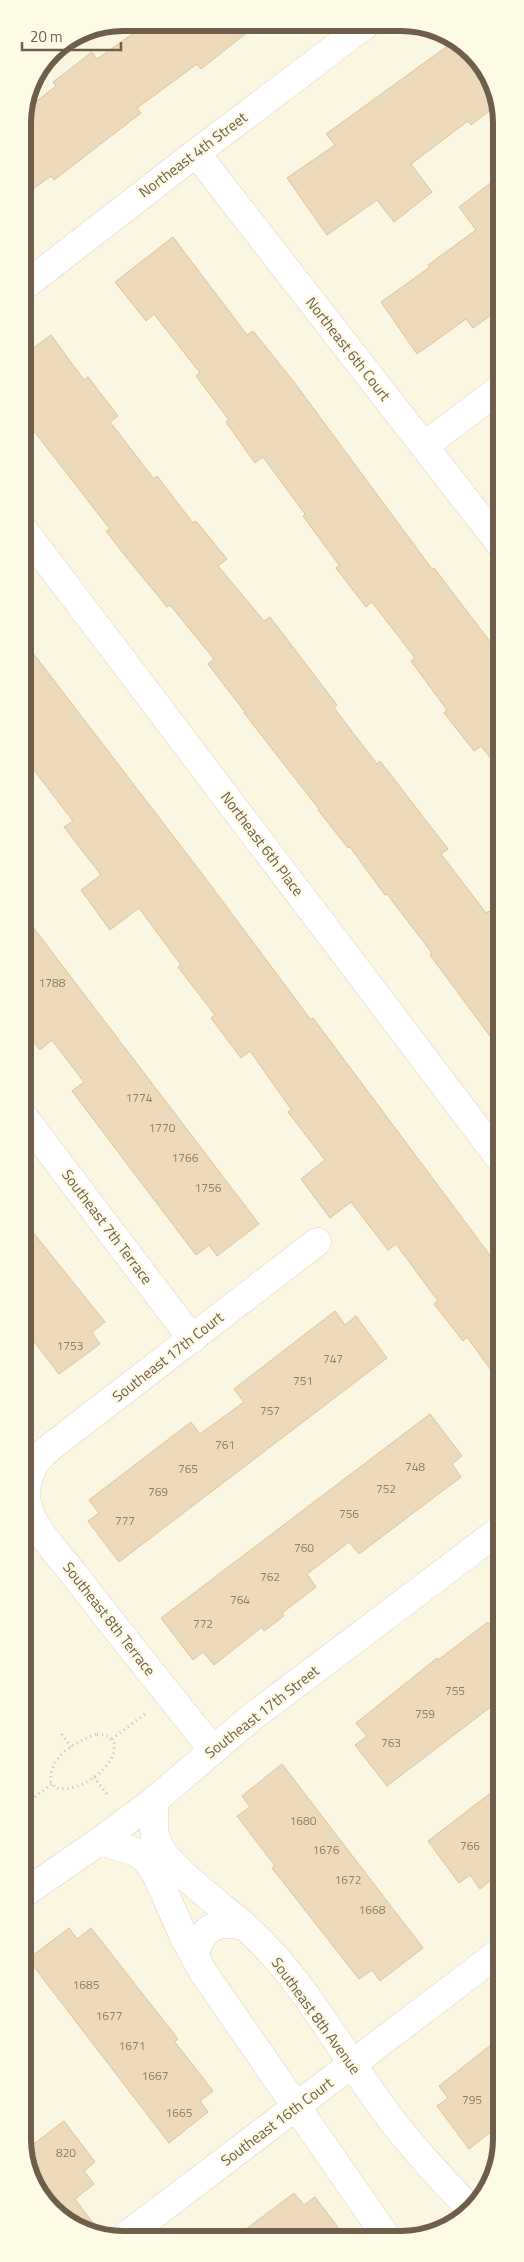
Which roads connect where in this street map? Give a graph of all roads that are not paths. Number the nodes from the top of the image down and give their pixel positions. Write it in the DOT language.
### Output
graph roads {
  1 [pos="357,31"];
  2 [pos="196,152"];
  3 [pos="31,281"];
  4 [pos="493,394"];
  5 [pos="424,446"];
  6 [pos="493,535"];
  7 [pos="31,540"];
  8 [pos="31,1127"];
  9 [pos="493,1149"];
  10 [pos="317,1242"];
  11 [pos="192,1338"];
  12 [pos="31,1472"];
  13 [pos="31,1511"];
  14 [pos="493,1535"];
  15 [pos="213,1750"];
  16 [pos="154,1800"];
  17 [pos="100,1842"];
  18 [pos="31,1881"];
  19 [pos="244,1926"];
  20 [pos="194,1956"];
  21 [pos="493,1957"];
  22 [pos="353,2064"];
  23 [pos="297,2107"];
  24 [pos="466,2204"];
  25 [pos="132,2231"];
  26 [pos="382,2231"];
  1 -- 2 [label="street, Northeast 4th Street"];
  2 -- 3 [label="street, Northeast 4th Street"];
  2 -- 5 [label="street, Northeast 6th Court"];
  4 -- 5 [label="street"];
  5 -- 6 [label="street, Northeast 6th Court"];
  7 -- 9 [label="street, Northeast 6th Place"];
  8 -- 11 [label="street, Southeast 7th Terrace"];
  10 -- 11 [label="street, Southeast 17th Court"];
  11 -- 12 [label="street, Southeast 17th Court"];
  13 -- 15 [label="street, Southeast 8th Terrace"];
  14 -- 15 [label="street, Southeast 17th Street"];
  15 -- 16 [label="street, Southeast 17th Street"];
  16 -- 17 [label="street, Southeast 17th Street"];
  16 -- 19 [label="street, Southeast 8th Avenue"];
  17 -- 18 [label="street, Southeast 17th Street"];
  17 -- 20 [label="street"];
  19 -- 20 [label="street"];
  19 -- 22 [label="street, Southeast 8th Avenue"];
  20 -- 23 [label="street"];
  21 -- 22 [label="street, Southeast 16th Court"];
  22 -- 23 [label="street, Southeast 16th Court"];
  22 -- 24 [label="street, Southeast 8th Avenue"];
  23 -- 25 [label="street, Southeast 16th Court"];
  23 -- 26 [label="street"];
}
